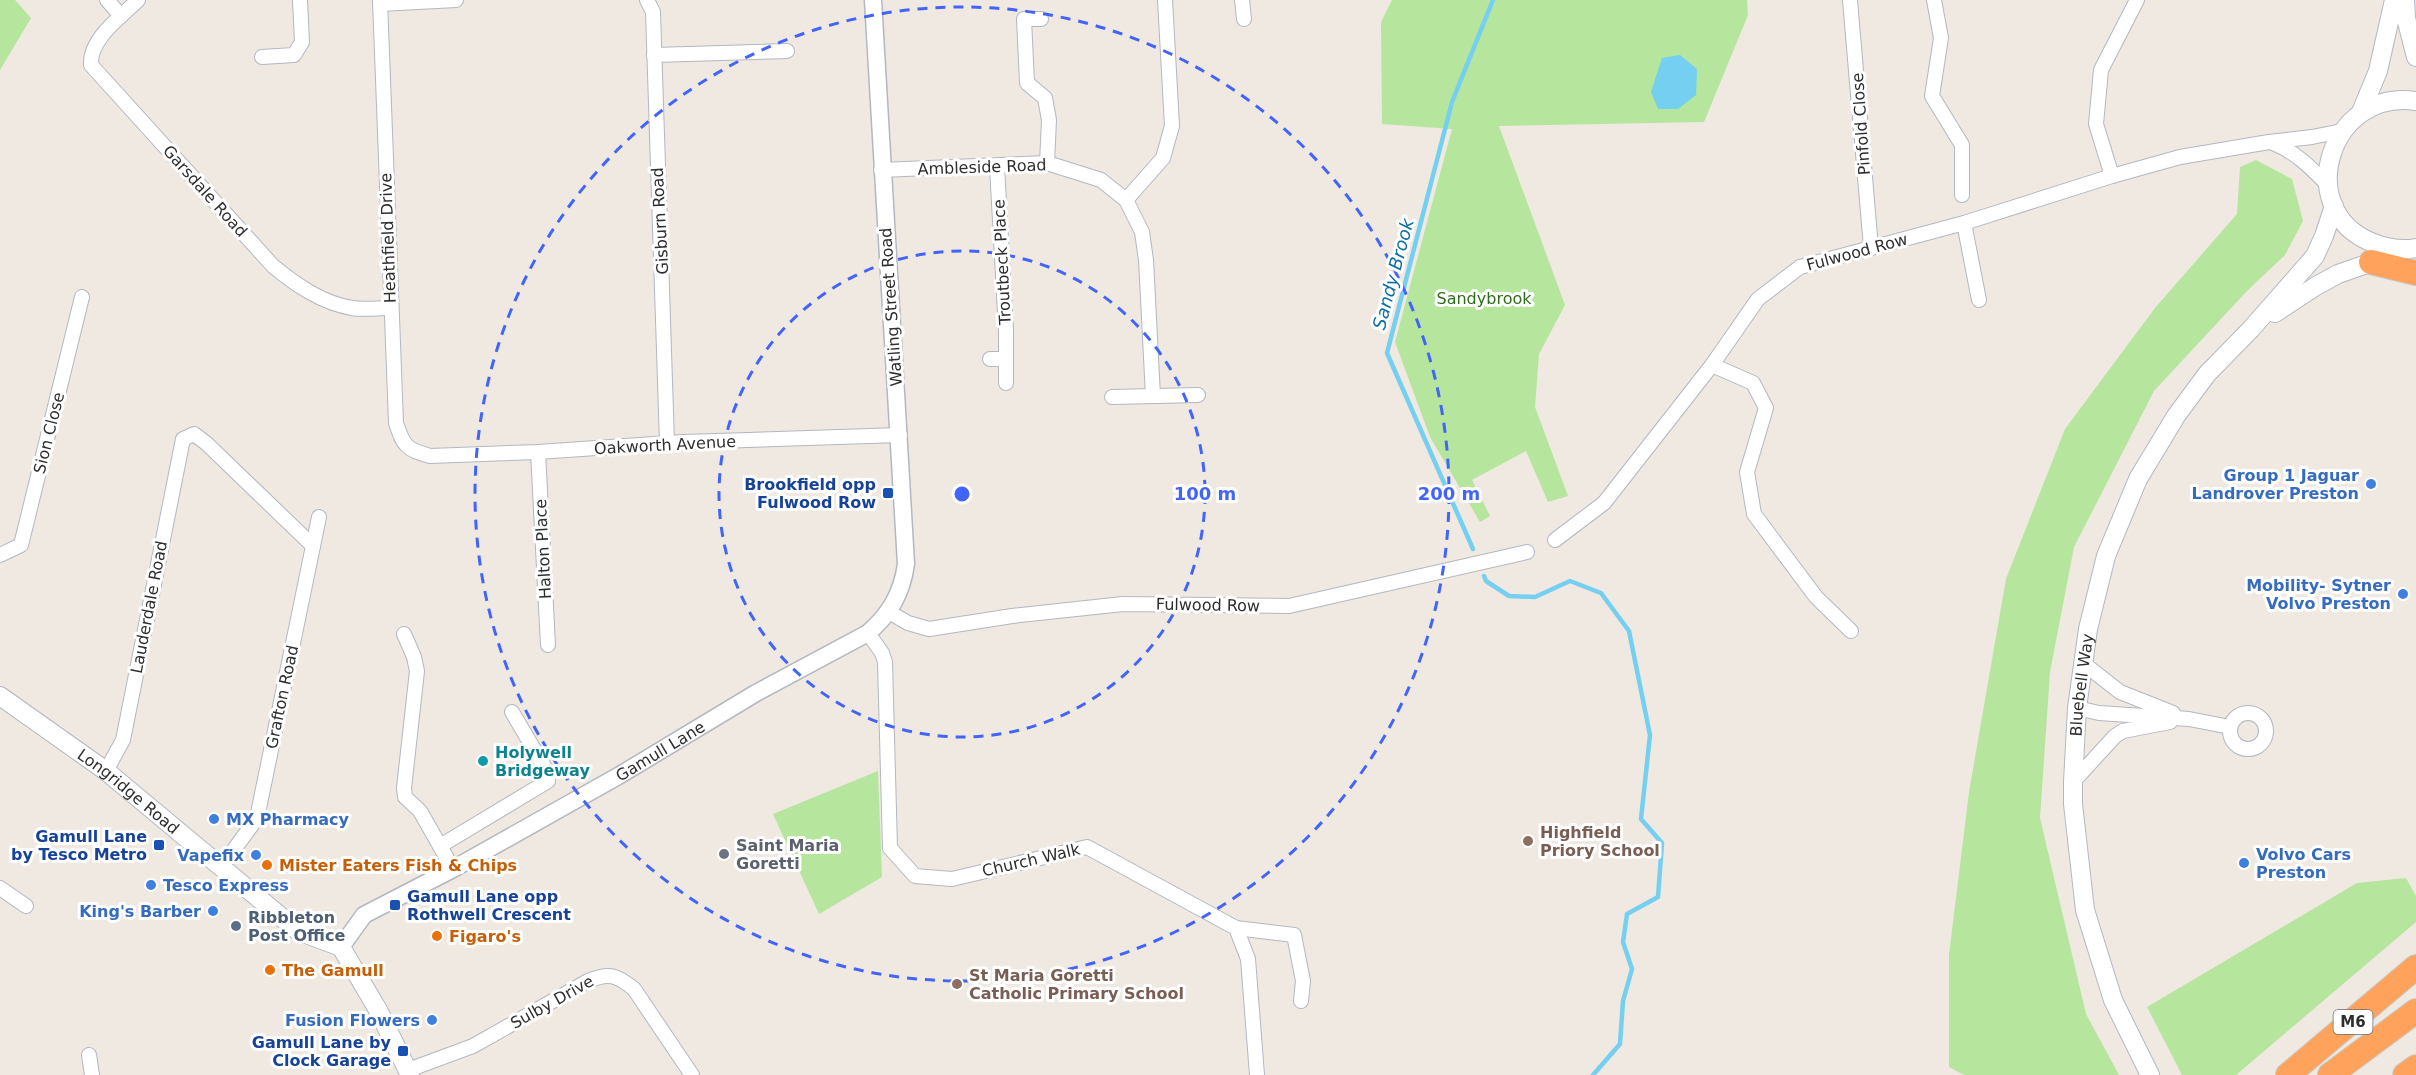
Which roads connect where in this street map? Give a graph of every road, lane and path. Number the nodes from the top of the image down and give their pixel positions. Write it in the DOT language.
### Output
graph roads {
  1 [pos="107,0"];
  2 [pos="138,0"];
  3 [pos="300,0"];
  4 [pos="456,0"];
  5 [pos="647,0"];
  6 [pos="873,0"];
  7 [pos="1165,0"];
  8 [pos="1242,0"];
  9 [pos="1850,0"];
  10 [pos="1934,0"];
  11 [pos="2137,0"];
  12 [pos="2394,0"];
  13 [pos="2405,0"];
  14 [pos="380,2"];
  15 [pos="121,16"];
  16 [pos="1041,19"];
  17 [pos="1244,19"];
  18 [pos="787,51"];
  19 [pos="654,55"];
  20 [pos="262,57"];
  21 [pos="2416,57"];
  22 [pos="2416,101"];
  23 [pos="2361,112"];
  24 [pos="2342,130"];
  25 [pos="2269,142"];
  26 [pos="1047,163"];
  27 [pos="997,166"];
  28 [pos="881,170"];
  29 [pos="2112,176"];
  30 [pos="2328,185"];
  31 [pos="1962,195"];
  32 [pos="1126,200"];
  33 [pos="2334,206"];
  34 [pos="1964,223"];
  35 [pos="1870,248"];
  36 [pos="2411,249"];
  37 [pos="2371,262"];
  38 [pos="2416,273"];
  39 [pos="82,297"];
  40 [pos="1979,300"];
  41 [pos="390,308"];
  42 [pos="2251,329"];
  43 [pos="990,359"];
  44 [pos="1006,359"];
  45 [pos="1712,365"];
  46 [pos="1006,382"];
  47 [pos="1198,395"];
  48 [pos="1153,396"];
  49 [pos="1112,397"];
  50 [pos="900,435"];
  51 [pos="667,443"];
  52 [pos="538,452"];
  53 [pos="430,456"];
  54 [pos="319,517"];
  55 [pos="1556,540"];
  56 [pos="313,546"];
  57 [pos="1527,552"];
  58 [pos="0,555"];
  59 [pos="889,612"];
  60 [pos="1851,631"];
  61 [pos="868,633"];
  62 [pos="404,634"];
  63 [pos="548,645"];
  64 [pos="2083,663"];
  65 [pos="0,696"];
  66 [pos="2077,708"];
  67 [pos="512,712"];
  68 [pos="2189,719"];
  69 [pos="2230,727"];
  70 [pos="106,771"];
  71 [pos="2073,782"];
  72 [pos="440,846"];
  73 [pos="222,866"];
  74 [pos="453,869"];
  75 [pos="0,888"];
  76 [pos="26,906"];
  77 [pos="1236,928"];
  78 [pos="341,946"];
  79 [pos="2416,967"];
  80 [pos="1301,1001"];
  81 [pos="2416,1011"];
  82 [pos="89,1055"];
  83 [pos="2416,1067"];
  84 [pos="409,1073"];
  85 [pos="92,1075"];
  86 [pos="692,1075"];
  87 [pos="1257,1075"];
  88 [pos="2150,1075"];
  89 [pos="2288,1075"];
  90 [pos="2330,1075"];
  91 [pos="2405,1075"];
  1 -- 15 [label="street"];
  2 -- 15 [label="street, Garsdale Road"];
  3 -- 20 [label="street"];
  4 -- 14 [label="street"];
  5 -- 19 [label="street, Gisburn Road"];
  6 -- 28 [label="street, Watling Street Road"];
  7 -- 32 [label="street"];
  8 -- 17 [label="street"];
  9 -- 35 [label="street, Pinfold Close"];
  10 -- 31 [label="street"];
  11 -- 29 [label="street"];
  12 -- 23 [label="main road"];
  13 -- 21 [label="main road"];
  14 -- 41 [label="street, Heathfield Drive"];
  15 -- 41 [label="street, Garsdale Road"];
  16 -- 26 [label="street"];
  18 -- 19 [label="street"];
  19 -- 51 [label="street, Gisburn Road"];
  22 -- 23 [label="main road"];
  23 -- 24 [label="main road"];
  24 -- 25 [label="street, Fulwood Row"];
  24 -- 30 [label="main road"];
  25 -- 29 [label="street, Fulwood Row"];
  25 -- 30 [label="street"];
  26 -- 27 [label="street, Ambleside Road"];
  26 -- 32 [label="street, Ambleside Road"];
  27 -- 28 [label="street, Ambleside Road"];
  27 -- 44 [label="street, Troutbeck Place"];
  28 -- 50 [label="street, Watling Street Road"];
  29 -- 34 [label="street, Fulwood Row"];
  30 -- 33 [label="main road"];
  32 -- 48 [label="street, Ambleside Road"];
  33 -- 36 [label="main road"];
  33 -- 42 [label="main road"];
  34 -- 35 [label="street, Fulwood Row"];
  34 -- 40 [label="street"];
  35 -- 45 [label="street, Fulwood Row"];
  36 -- 37 [label="main road"];
  37 -- 38 [label="highway"];
  37 -- 42 [label="main road"];
  39 -- 58 [label="street, Sion Close"];
  41 -- 53 [label="street, Heathfield Drive"];
  42 -- 64 [label="main road, Bluebell Way"];
  43 -- 44 [label="street"];
  44 -- 46 [label="street, Troutbeck Place"];
  45 -- 55 [label="street, Fulwood Row"];
  45 -- 60 [label="street"];
  47 -- 48 [label="street"];
  48 -- 49 [label="street"];
  50 -- 51 [label="street, Oakworth Avenue"];
  50 -- 59 [label="street, Watling Street Road"];
  51 -- 52 [label="street, Oakworth Avenue"];
  52 -- 53 [label="street, Oakworth Avenue"];
  52 -- 63 [label="street, Halton Place"];
  54 -- 56 [label="street, Grafton Road"];
  56 -- 70 [label="street, Lauderdale Road"];
  56 -- 73 [label="street, Grafton Road"];
  57 -- 59 [label="street, Fulwood Row"];
  59 -- 61 [label="street, Gamull Lane"];
  61 -- 74 [label="street, Gamull Lane"];
  61 -- 77 [label="street, Church Walk"];
  62 -- 72 [label="street"];
  64 -- 66 [label="main road, Bluebell Way"];
  64 -- 68 [label="street"];
  65 -- 70 [label="main road, Longridge Road"];
  66 -- 68 [label="street"];
  66 -- 71 [label="main road, Bluebell Way"];
  67 -- 72 [label="street"];
  68 -- 69 [label="street"];
  68 -- 71 [label="street"];
  70 -- 73 [label="main road, Longridge Road"];
  71 -- 88 [label="main road, Bluebell Way"];
  72 -- 74 [label="street"];
  73 -- 78 [label="main road, Longridge Road"];
  74 -- 78 [label="street, Gamull Lane"];
  75 -- 76 [label="street"];
  77 -- 80 [label="street"];
  77 -- 87 [label="street"];
  78 -- 84 [label="main road"];
  79 -- 89 [label="highway, M6"];
  81 -- 90 [label="highway, M6"];
  82 -- 85 [label="street"];
  83 -- 91 [label="highway"];
  84 -- 86 [label="street, Sulby Drive"];
}
